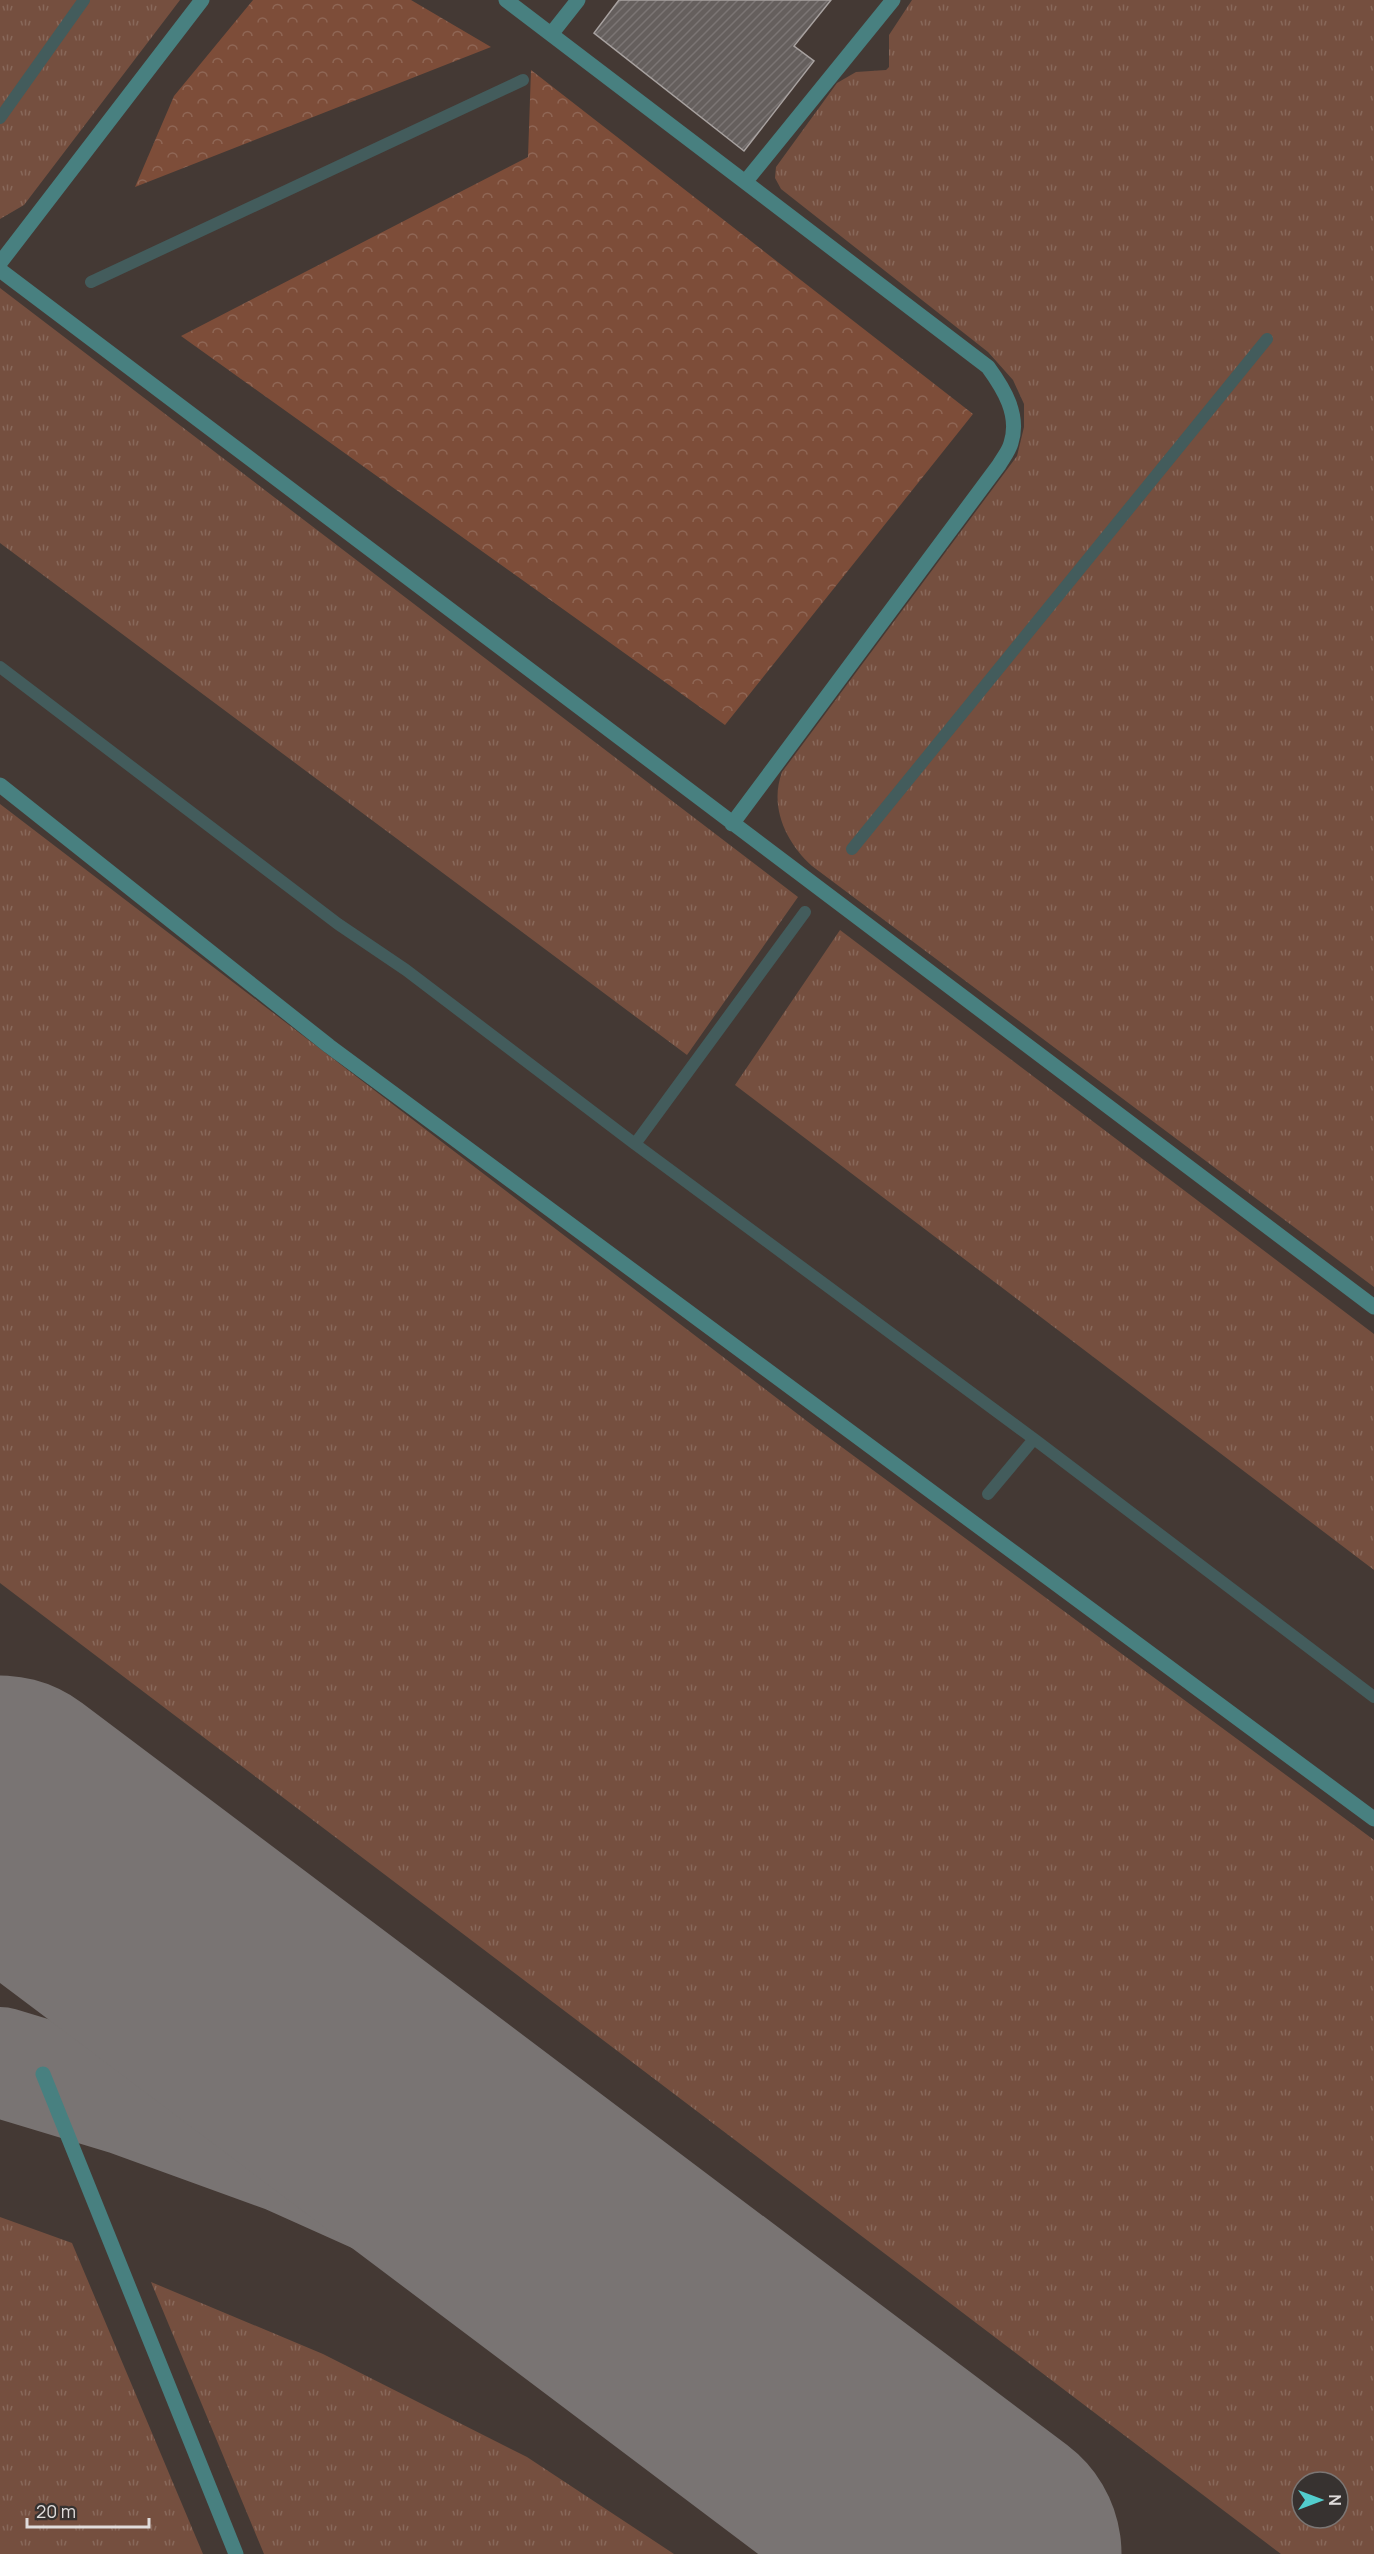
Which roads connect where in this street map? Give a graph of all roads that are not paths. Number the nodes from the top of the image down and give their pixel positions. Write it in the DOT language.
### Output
graph roads {
  1 [pos="202,0"];
  2 [pos="506,0"];
  3 [pos="578,0"];
  4 [pos="893,0"];
  5 [pos="552,33"];
  6 [pos="746,182"];
  7 [pos="0,264"];
  8 [pos="0,270"];
  9 [pos="0,785"];
  10 [pos="732,824"];
  11 [pos="1374,1307"];
  12 [pos="1374,1819"];
  13 [pos="43,2074"];
  14 [pos="236,2554"];
  1 -- 7 [label="lane"];
  2 -- 5 [label="lane"];
  3 -- 5 [label="lane"];
  4 -- 6 [label="lane"];
  5 -- 6 [label="lane"];
  6 -- 10 [label="lane"];
  8 -- 10 [label="lane"];
  9 -- 12 [label="lane"];
  10 -- 11 [label="lane"];
  13 -- 14 [label="lane"];
}
